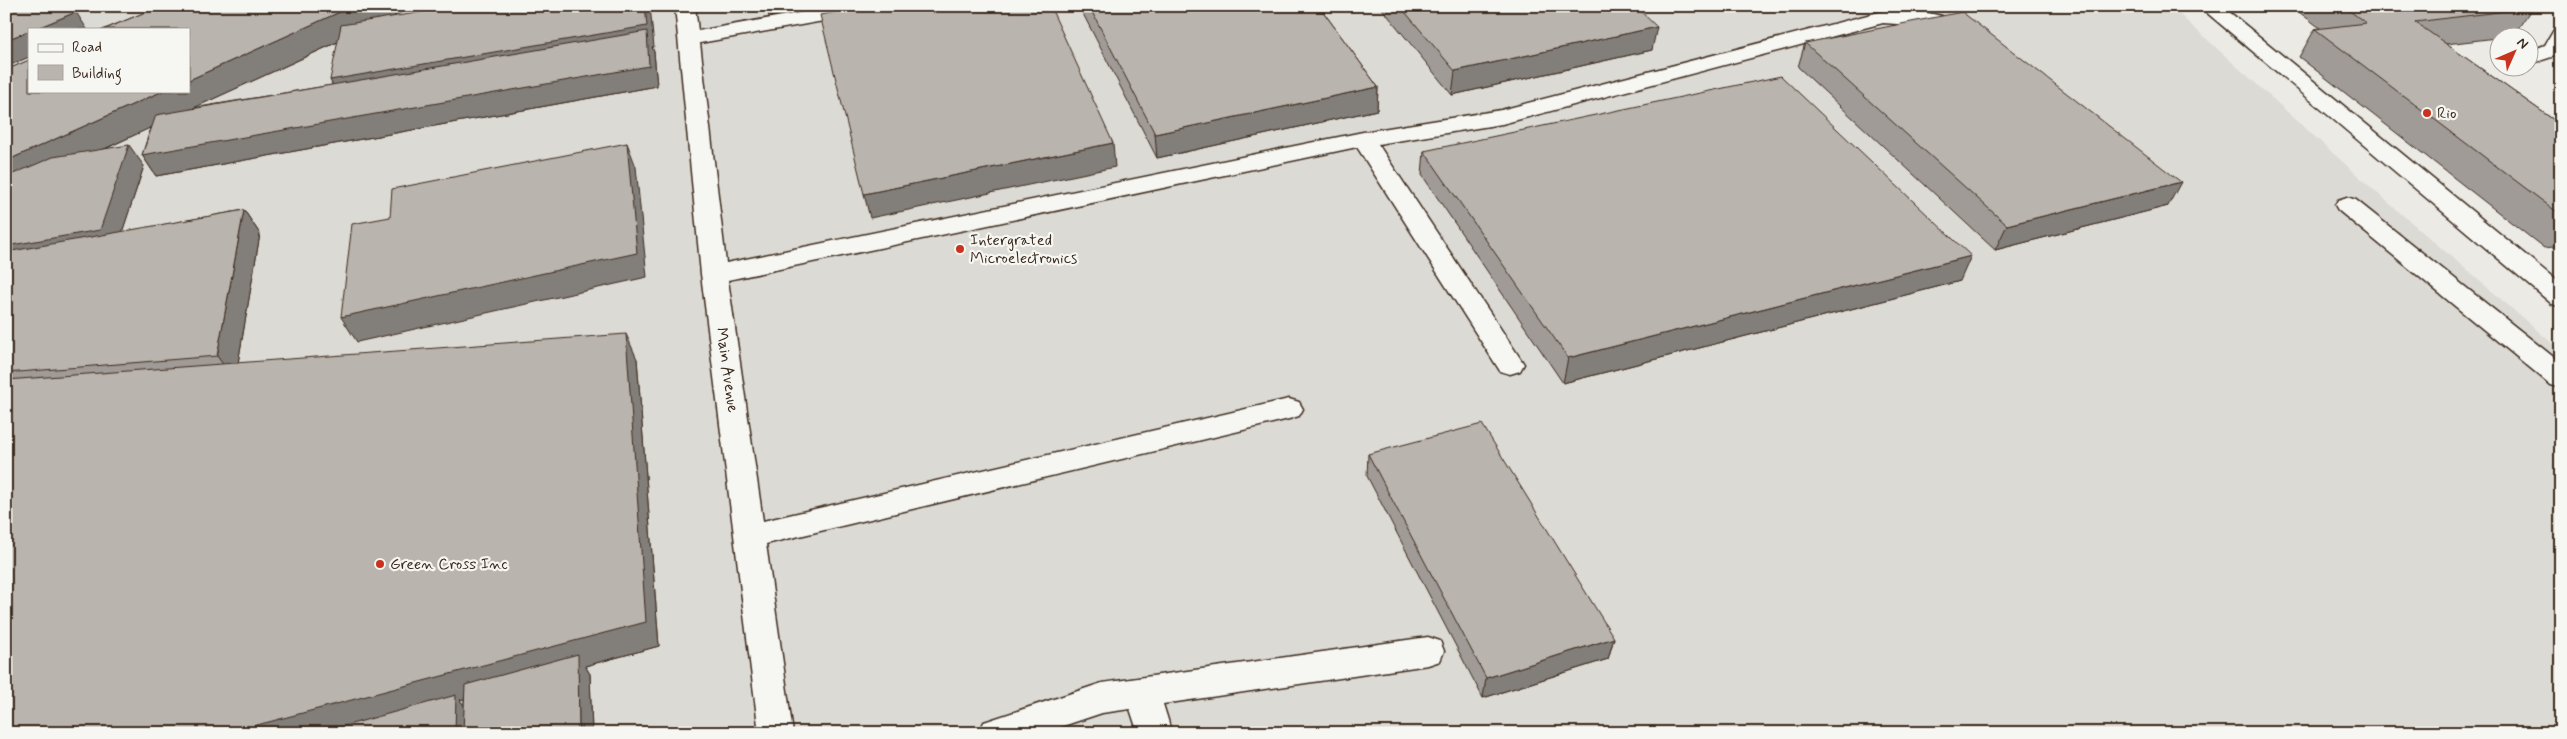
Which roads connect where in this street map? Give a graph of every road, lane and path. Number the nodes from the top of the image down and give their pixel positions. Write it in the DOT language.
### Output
graph roads {
  1 [pos="685,6"];
  2 [pos="874,6"];
  3 [pos="2209,6"];
  4 [pos="2561,34"];
  5 [pos="689,39"];
  6 [pos="1980,50"];
  7 [pos="2540,54"];
  8 [pos="1363,139"];
  9 [pos="2347,205"];
  10 [pos="714,274"];
  11 [pos="2561,298"];
  12 [pos="1510,364"];
  13 [pos="2561,378"];
  14 [pos="1289,409"];
  15 [pos="750,536"];
  16 [pos="1428,651"];
  17 [pos="1142,692"];
  18 [pos="776,733"];
  19 [pos="996,733"];
  20 [pos="1155,733"];
  1 -- 5 [label="street, Main Avenue"];
  2 -- 5 [label="street"];
  3 -- 11 [label="street"];
  4 -- 7 [label="street"];
  5 -- 10 [label="street, Main Avenue"];
  6 -- 8 [label="street"];
  8 -- 10 [label="street"];
  8 -- 12 [label="street"];
  9 -- 13 [label="street"];
  10 -- 15 [label="street, Main Avenue"];
  14 -- 15 [label="street"];
  15 -- 18 [label="street, Main Avenue"];
  16 -- 17 [label="street"];
  17 -- 19 [label="street"];
  17 -- 20 [label="street"];
}
